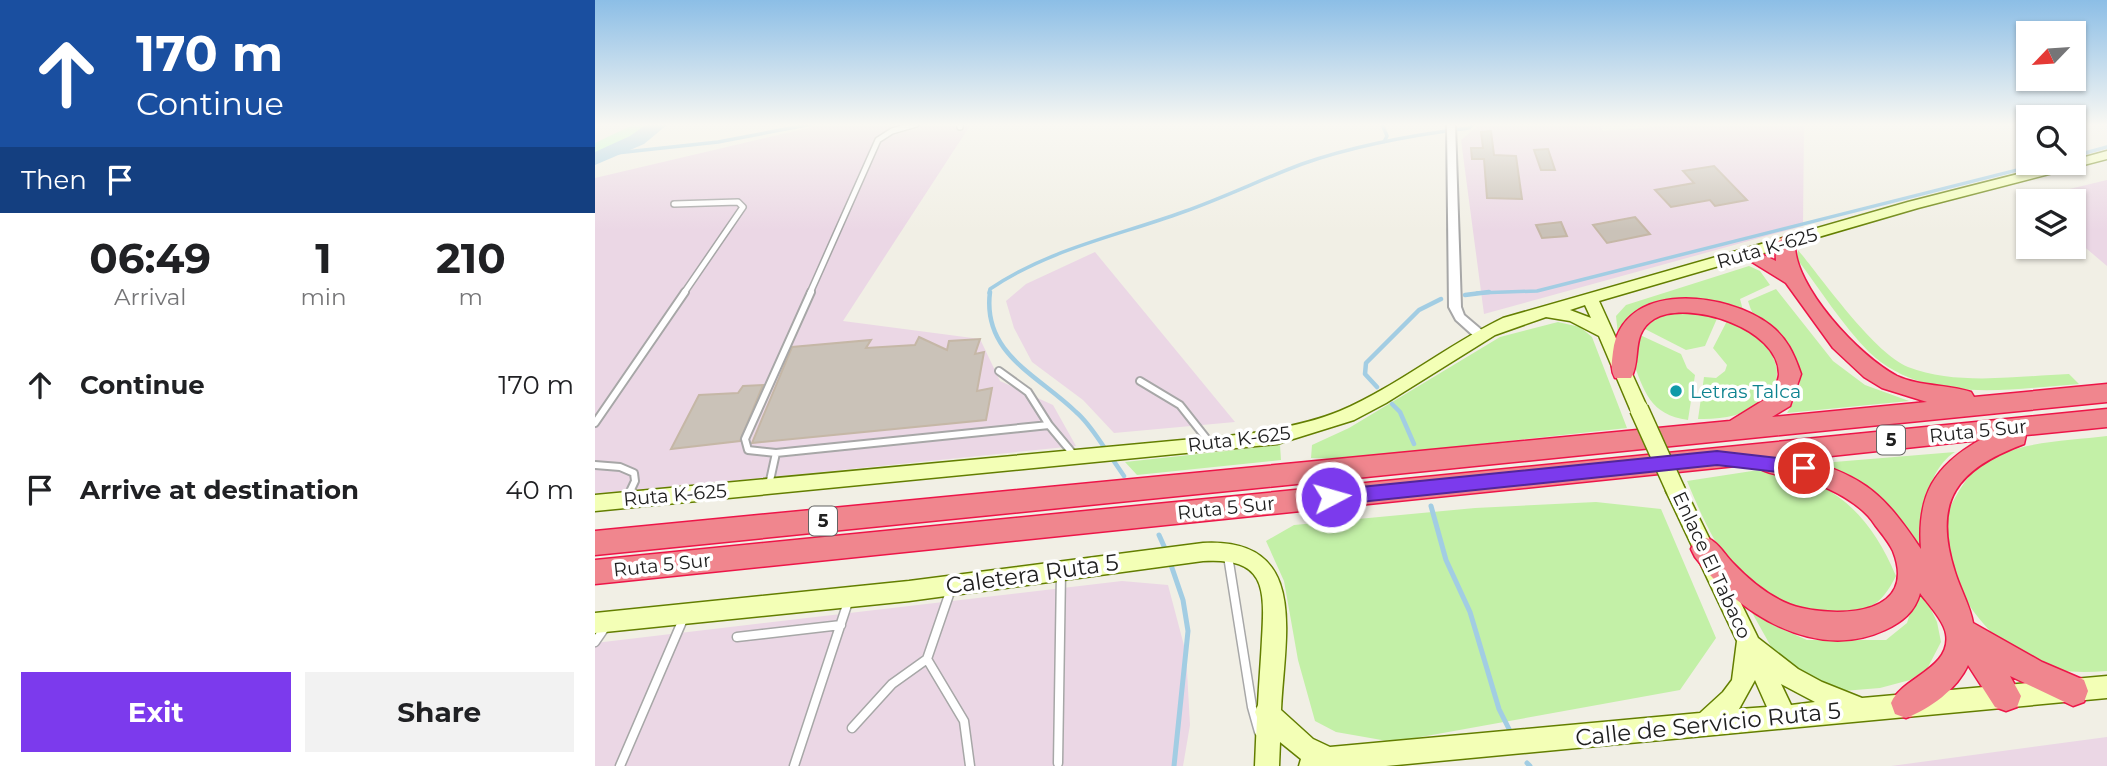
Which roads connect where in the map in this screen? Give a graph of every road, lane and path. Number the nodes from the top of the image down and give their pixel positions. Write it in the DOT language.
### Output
graph roads {
  1 [pos="869,160"];
  2 [pos="1451,160"];
  3 [pos="2089,160"];
  4 [pos="674,204"];
  5 [pos="1785,243"];
  6 [pos="1749,254"];
  7 [pos="1792,278"];
  8 [pos="1641,284"];
  9 [pos="1590,298"];
  10 [pos="1541,313"];
  11 [pos="1606,333"];
  12 [pos="1480,335"];
  13 [pos="999,371"];
  14 [pos="1623,372"];
  15 [pos="1140,380"];
  16 [pos="2107,393"];
  17 [pos="2022,401"];
  18 [pos="2107,418"];
  19 [pos="595,423"];
  20 [pos="2065,423"];
  21 [pos="1049,425"];
  22 [pos="1719,432"];
  23 [pos="1210,443"];
  24 [pos="776,453"];
  25 [pos="1086,456"];
  26 [pos="1717,458"];
  27 [pos="595,465"];
  28 [pos="769,487"];
  29 [pos="626,500"];
  30 [pos="595,503"];
  31 [pos="1902,540"];
  32 [pos="595,543"];
  33 [pos="1704,549"];
  34 [pos="1228,551"];
  35 [pos="1061,570"];
  36 [pos="595,572"];
  37 [pos="953,585"];
  38 [pos="850,597"];
  39 [pos="685,614"];
  40 [pos="602,622"];
  41 [pos="841,625"];
  42 [pos="1961,628"];
  43 [pos="1745,635"];
  44 [pos="737,638"];
  45 [pos="595,642"];
  46 [pos="927,659"];
  47 [pos="2107,687"];
  48 [pos="2073,691"];
  49 [pos="2006,696"];
  50 [pos="1906,703"];
  51 [pos="1861,708"];
  52 [pos="1267,712"];
  53 [pos="1783,716"];
  54 [pos="1703,726"];
  55 [pos="852,728"];
  56 [pos="1267,762"];
  57 [pos="1058,763"];
  58 [pos="1321,763"];
  59 [pos="620,766"];
  60 [pos="794,766"];
  61 [pos="970,766"];
  1 -- 24 [label="lane"];
  2 -- 12 [label="street"];
  3 -- 5 [label="main road, Ruta K-625"];
  4 -- 19 [label="lane"];
  5 -- 6 [label="main road, Ruta K-625"];
  5 -- 7 [label="highway"];
  6 -- 7 [label="highway"];
  6 -- 8 [label="main road, Ruta K-625"];
  7 -- 17 [label="highway"];
  8 -- 9 [label="main road, Ruta K-625"];
  8 -- 11 [label="main road"];
  9 -- 10 [label="main road, Ruta K-625"];
  9 -- 11 [label="main road, Enlace El Tabaco"];
  10 -- 11 [label="main road"];
  10 -- 12 [label="main road, Ruta K-625"];
  11 -- 14 [label="main road, Enlace El Tabaco"];
  12 -- 23 [label="main road, Ruta K-625"];
  13 -- 21 [label="lane"];
  14 -- 22 [label="highway"];
  14 -- 33 [label="main road, Enlace El Tabaco, bridge"];
  15 -- 23 [label="lane"];
  16 -- 17 [label="highway, Ruta 5 Sur / 5"];
  17 -- 22 [label="highway, Ruta 5 Sur / 5"];
  18 -- 20 [label="highway, Ruta 5 Sur / 5"];
  20 -- 26 [label="highway, Ruta 5 Sur / 5"];
  20 -- 42 [label="highway"];
  21 -- 24 [label="lane"];
  21 -- 25 [label="lane"];
  22 -- 32 [label="highway, Ruta 5 Sur / 5"];
  23 -- 25 [label="main road, Ruta K-625"];
  24 -- 28 [label="lane"];
  25 -- 28 [label="main road, Ruta K-625"];
  26 -- 31 [label="highway"];
  26 -- 36 [label="highway, Ruta 5 Sur / 5"];
  27 -- 29 [label="lane"];
  28 -- 29 [label="main road, Ruta K-625"];
  29 -- 30 [label="main road, Ruta K-625"];
  31 -- 33 [label="highway"];
  31 -- 42 [label="highway"];
  33 -- 43 [label="main road, Enlace El Tabaco"];
  34 -- 35 [label="main road, Caletera Ruta 5"];
  34 -- 52 [label="main road"];
  34 -- 56 [label="lane"];
  35 -- 37 [label="main road, Caletera Ruta 5"];
  35 -- 57 [label="lane"];
  37 -- 38 [label="main road, Caletera Ruta 5"];
  37 -- 46 [label="lane"];
  38 -- 39 [label="main road, Caletera Ruta 5"];
  38 -- 41 [label="lane"];
  39 -- 40 [label="main road, Caletera Ruta 5"];
  39 -- 59 [label="lane"];
  40 -- 45 [label="lane"];
  41 -- 44 [label="lane"];
  41 -- 60 [label="lane"];
  42 -- 48 [label="highway"];
  42 -- 49 [label="highway"];
  42 -- 50 [label="highway"];
  43 -- 51 [label="main road"];
  43 -- 53 [label="main road, Enlace El Tabaco"];
  43 -- 54 [label="main road"];
  46 -- 55 [label="lane"];
  46 -- 61 [label="lane"];
  47 -- 48 [label="main road, Calle de Servicio Ruta 5"];
  48 -- 49 [label="main road, Calle de Servicio Ruta 5"];
  49 -- 50 [label="main road, Calle de Servicio Ruta 5"];
  50 -- 51 [label="main road, Calle de Servicio Ruta 5"];
  51 -- 53 [label="main road, Calle de Servicio Ruta 5"];
  52 -- 56 [label="main road"];
  52 -- 58 [label="main road"];
  53 -- 54 [label="main road, Calle de Servicio Ruta 5"];
  54 -- 58 [label="main road, Calle de Servicio Ruta 5"];
}
